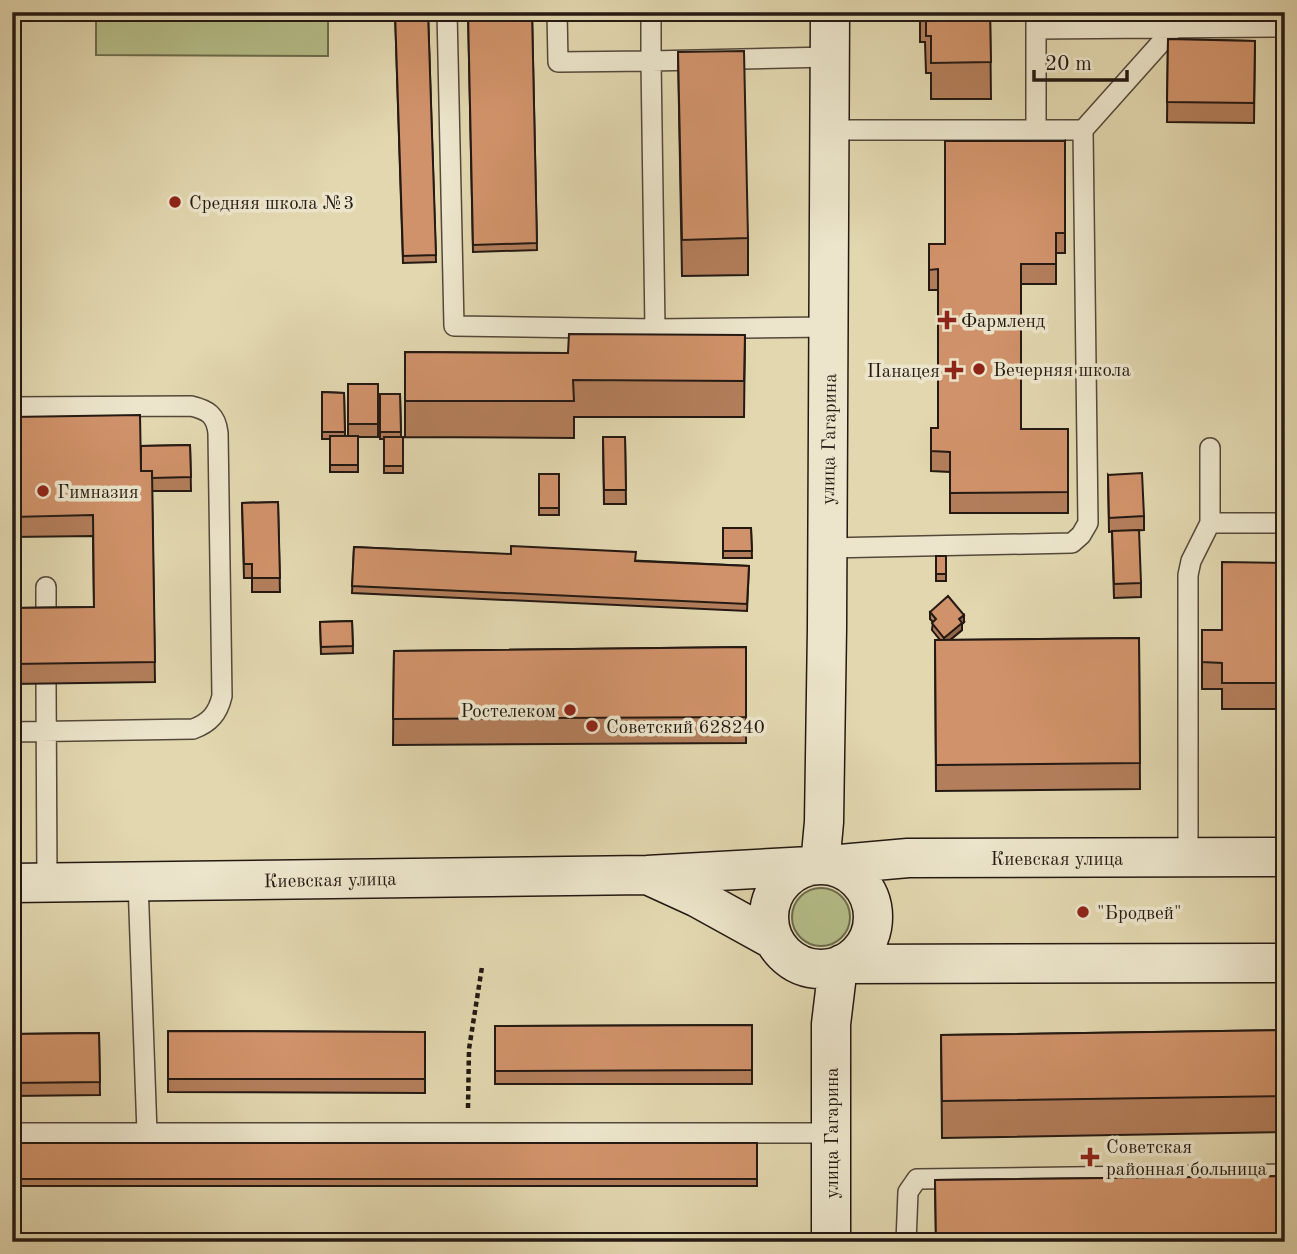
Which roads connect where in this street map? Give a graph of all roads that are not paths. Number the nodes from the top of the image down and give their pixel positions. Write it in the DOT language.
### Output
graph roads {
  1 [pos="447,12"];
  2 [pos="557,12"];
  3 [pos="650,12"];
  4 [pos="830,12"];
  5 [pos="1036,20"];
  6 [pos="1175,20"];
  7 [pos="1285,29"];
  8 [pos="830,57"];
  9 [pos="651,61"];
  10 [pos="830,130"];
  11 [pos="1036,130"];
  12 [pos="1083,130"];
  13 [pos="829,327"];
  14 [pos="655,329"];
  15 [pos="12,407"];
  16 [pos="1210,448"];
  17 [pos="1210,523"];
  18 [pos="1285,523"];
  19 [pos="827,548"];
  20 [pos="46,587"];
  21 [pos="46,628"];
  22 [pos="46,684"];
  23 [pos="12,732"];
  24 [pos="47,732"];
  25 [pos="1285,857"];
  26 [pos="1188,858"];
  27 [pos="820,865"];
  28 [pos="647,875"];
  29 [pos="138,882"];
  30 [pos="30,883"];
  31 [pos="774,940"];
  32 [pos="1285,963"];
  33 [pos="832,966"];
  34 [pos="12,1133"];
  35 [pos="147,1133"];
  36 [pos="831,1133"];
  37 [pos="1285,1174"];
  38 [pos="831,1242"];
  39 [pos="906,1242"];
  1 -- 14 [label="lane"];
  2 -- 9 [label="lane"];
  3 -- 9 [label="lane"];
  4 -- 8 [label="main road, улица Гагарина"];
  5 -- 6 [label="lane"];
  5 -- 11 [label="lane"];
  6 -- 7 [label="lane"];
  6 -- 12 [label="lane"];
  8 -- 9 [label="lane"];
  8 -- 10 [label="main road, улица Гагарина"];
  9 -- 14 [label="lane"];
  10 -- 11 [label="lane"];
  10 -- 13 [label="main road, улица Гагарина"];
  11 -- 12 [label="lane"];
  12 -- 19 [label="lane"];
  13 -- 14 [label="lane"];
  13 -- 19 [label="main road, улица Гагарина"];
  15 -- 24 [label="lane"];
  16 -- 17 [label="lane"];
  17 -- 18 [label="lane"];
  17 -- 26 [label="lane"];
  19 -- 27 [label="main road, улица Гагарина"];
  20 -- 21 [label="lane"];
  22 -- 24 [label="lane"];
  23 -- 24 [label="lane"];
  24 -- 30 [label="lane"];
  25 -- 26 [label="main road, Киевская улица"];
  26 -- 27 [label="main road, Киевская улица"];
  27 -- 28 [label="main road, Киевская улица"];
  27 -- 31 [label="main road"];
  27 -- 33 [label="main road"];
  28 -- 29 [label="main road, Киевская улица"];
  28 -- 31 [label="main road, Киевская улица"];
  29 -- 30 [label="main road, Киевская улица"];
  29 -- 35 [label="lane"];
  31 -- 33 [label="main road"];
  32 -- 33 [label="main road"];
  33 -- 36 [label="main road, улица Гагарина"];
  34 -- 35 [label="lane"];
  35 -- 36 [label="lane"];
  36 -- 38 [label="main road, улица Гагарина"];
  37 -- 39 [label="lane"];
}
